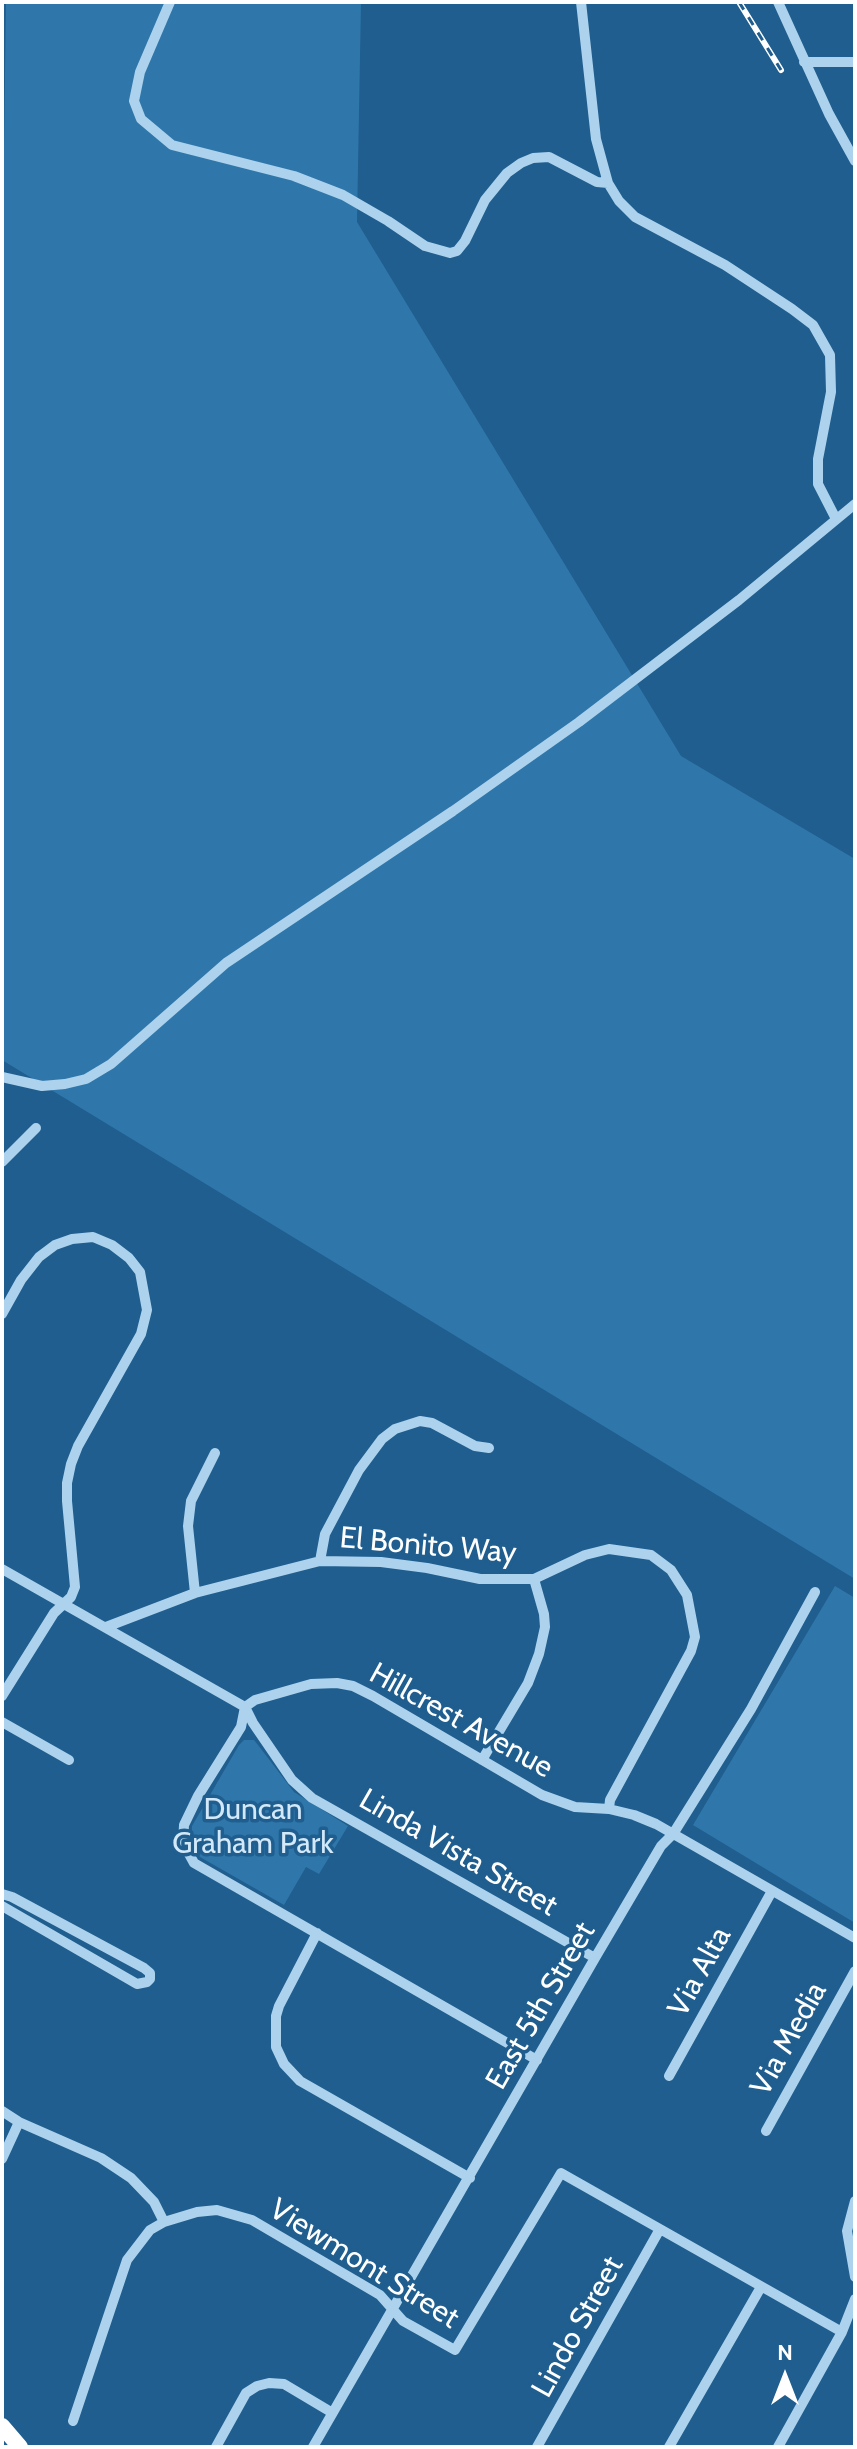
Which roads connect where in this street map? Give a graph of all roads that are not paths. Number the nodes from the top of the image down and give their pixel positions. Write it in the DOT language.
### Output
graph roads {
  1 [pos="170,2"];
  2 [pos="581,2"];
  3 [pos="778,2"];
  4 [pos="804,62"];
  5 [pos="855,62"];
  6 [pos="855,161"];
  7 [pos="608,183"];
  8 [pos="855,504"];
  9 [pos="836,519"];
  10 [pos="2,1077"];
  11 [pos="36,1128"];
  12 [pos="2,1162"];
  13 [pos="2,1314"];
  14 [pos="489,1448"];
  15 [pos="215,1453"];
  16 [pos="320,1561"];
  17 [pos="2,1569"];
  18 [pos="534,1579"];
  19 [pos="815,1592"];
  20 [pos="195,1593"];
  21 [pos="64,1604"];
  22 [pos="106,1627"];
  23 [pos="2,1696"];
  24 [pos="245,1707"];
  25 [pos="2,1722"];
  26 [pos="69,1760"];
  27 [pos="482,1760"];
  28 [pos="609,1809"];
  29 [pos="673,1834"];
  30 [pos="772,1891"];
  31 [pos="2,1894"];
  32 [pos="2,1906"];
  33 [pos="317,1933"];
  34 [pos="855,1938"];
  35 [pos="595,1958"];
  36 [pos="855,1971"];
  37 [pos="537,2060"];
  38 [pos="669,2076"];
  39 [pos="2,2111"];
  40 [pos="19,2122"];
  41 [pos="766,2131"];
  42 [pos="2,2159"];
  43 [pos="470,2178"];
  44 [pos="855,2201"];
  45 [pos="164,2222"];
  46 [pos="660,2229"];
  47 [pos="855,2277"];
  48 [pos="761,2287"];
  49 [pos="855,2299"];
  50 [pos="393,2310"];
  51 [pos="842,2332"];
  52 [pos="331,2412"];
  53 [pos="73,2421"];
  54 [pos="2,2426"];
  55 [pos="20,2447"];
  56 [pos="216,2447"];
  57 [pos="313,2447"];
  58 [pos="537,2447"];
  59 [pos="669,2447"];
  60 [pos="778,2447"];
  1 -- 7 [label="street"];
  2 -- 7 [label="street"];
  3 -- 4 [label="street"];
  4 -- 5 [label="street"];
  4 -- 6 [label="street"];
  7 -- 9 [label="street"];
  8 -- 9 [label="street"];
  9 -- 10 [label="street"];
  11 -- 12 [label="street"];
  13 -- 21 [label="street"];
  14 -- 16 [label="street"];
  15 -- 20 [label="street"];
  16 -- 18 [label="street, El Bonito Way"];
  16 -- 20 [label="street, El Bonito Way"];
  17 -- 21 [label="street"];
  18 -- 27 [label="street"];
  18 -- 28 [label="street, El Bonito Way"];
  19 -- 29 [label="street, East 5th Street"];
  20 -- 22 [label="street, El Bonito Way"];
  21 -- 22 [label="street"];
  21 -- 23 [label="street"];
  22 -- 24 [label="street"];
  24 -- 27 [label="street, Hillcrest Avenue"];
  24 -- 33 [label="street"];
  24 -- 35 [label="street, Linda Vista Street"];
  25 -- 26 [label="street"];
  27 -- 28 [label="street, Hillcrest Avenue"];
  28 -- 29 [label="street, Hillcrest Avenue"];
  29 -- 30 [label="street, Hillcrest Avenue"];
  29 -- 35 [label="street, East 5th Street"];
  30 -- 34 [label="street, Hillcrest Avenue"];
  30 -- 38 [label="street, Via Alta"];
  31 -- 32 [label="street"];
  33 -- 37 [label="street"];
  33 -- 43 [label="street"];
  35 -- 37 [label="street, East 5th Street"];
  36 -- 41 [label="street, Via Media"];
  37 -- 43 [label="street, East 5th Street"];
  39 -- 40 [label="street"];
  40 -- 42 [label="street"];
  40 -- 45 [label="street"];
  43 -- 50 [label="street, East 5th Street"];
  44 -- 47 [label="street"];
  45 -- 50 [label="street, Viewmont Street"];
  45 -- 53 [label="street"];
  46 -- 48 [label="street, Viewmont Street"];
  46 -- 50 [label="street, Viewmont Street"];
  46 -- 58 [label="street, Lindo Street"];
  48 -- 51 [label="street, Viewmont Street"];
  48 -- 59 [label="street"];
  49 -- 51 [label="street"];
  50 -- 52 [label="street, East 5th Street"];
  51 -- 60 [label="street"];
  52 -- 56 [label="street"];
  52 -- 57 [label="street, East 5th Street"];
  54 -- 55 [label="highway"];
}
